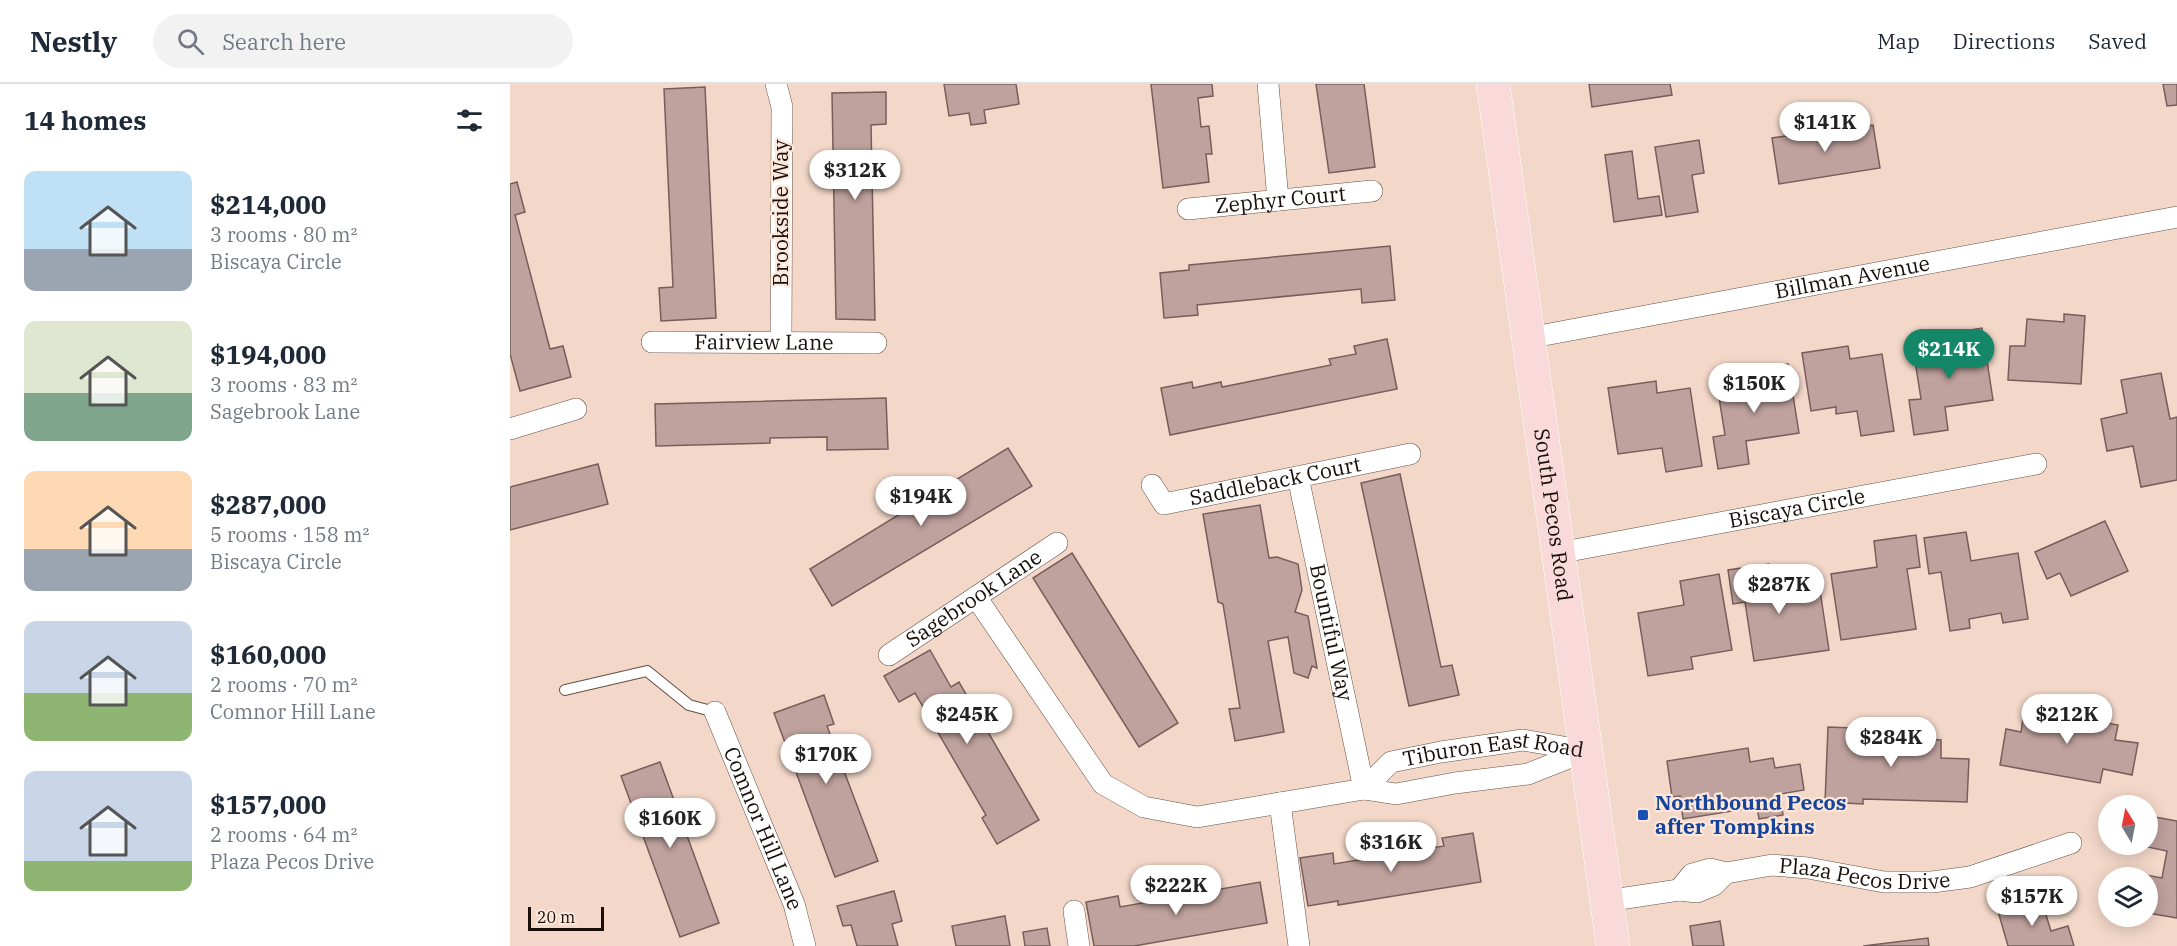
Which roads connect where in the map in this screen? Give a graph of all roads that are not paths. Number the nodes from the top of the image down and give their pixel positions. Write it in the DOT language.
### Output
graph roads {
  1 [pos="776,84"];
  2 [pos="1268,84"];
  3 [pos="1493,84"];
  4 [pos="1372,191"];
  5 [pos="1278,200"];
  6 [pos="1188,209"];
  7 [pos="2177,217"];
  8 [pos="1528,338"];
  9 [pos="652,342"];
  10 [pos="781,343"];
  11 [pos="876,343"];
  12 [pos="576,409"];
  13 [pos="510,429"];
  14 [pos="1410,454"];
  15 [pos="2036,464"];
  16 [pos="1298,477"];
  17 [pos="1152,485"];
  18 [pos="1057,543"];
  19 [pos="1558,553"];
  20 [pos="976,597"];
  21 [pos="889,655"];
  22 [pos="565,690"];
  23 [pos="715,712"];
  24 [pos="1586,751"];
  25 [pos="1364,789"];
  26 [pos="1280,803"];
  27 [pos="2072,843"];
  28 [pos="1606,901"];
  29 [pos="1074,911"];
  30 [pos="805,946"];
  31 [pos="1079,946"];
  32 [pos="1299,946"];
  33 [pos="1613,946"];
  1 -- 10 [label="street, Brookside Way"];
  2 -- 5 [label="street"];
  3 -- 8 [label="main road, South Pecos Road"];
  4 -- 5 [label="street, Zephyr Court"];
  5 -- 6 [label="street, Zephyr Court"];
  7 -- 8 [label="street, Billman Avenue"];
  8 -- 19 [label="main road, South Pecos Road"];
  9 -- 10 [label="street, Fairview Lane"];
  10 -- 11 [label="street, Fairview Lane"];
  12 -- 13 [label="street"];
  14 -- 16 [label="street, Saddleback Court"];
  15 -- 19 [label="street, Biscaya Circle"];
  16 -- 17 [label="street, Saddleback Court"];
  16 -- 25 [label="street, Bountiful Way"];
  18 -- 20 [label="street, Sagebrook Lane"];
  19 -- 24 [label="main road, South Pecos Road"];
  20 -- 21 [label="street, Sagebrook Lane"];
  20 -- 26 [label="street, Tiburon East Road"];
  22 -- 23 [label="lane"];
  23 -- 30 [label="street, Comnor Hill Lane"];
  24 -- 25 [label="street, Tiburon East Road"];
  24 -- 25 [label="street, Tiburon East Road"];
  24 -- 28 [label="main road, South Pecos Road"];
  25 -- 26 [label="street, Tiburon East Road"];
  26 -- 32 [label="street"];
  27 -- 28 [label="street, Plaza Pecos Drive"];
  28 -- 33 [label="main road, South Pecos Road"];
  29 -- 31 [label="street"];
}
